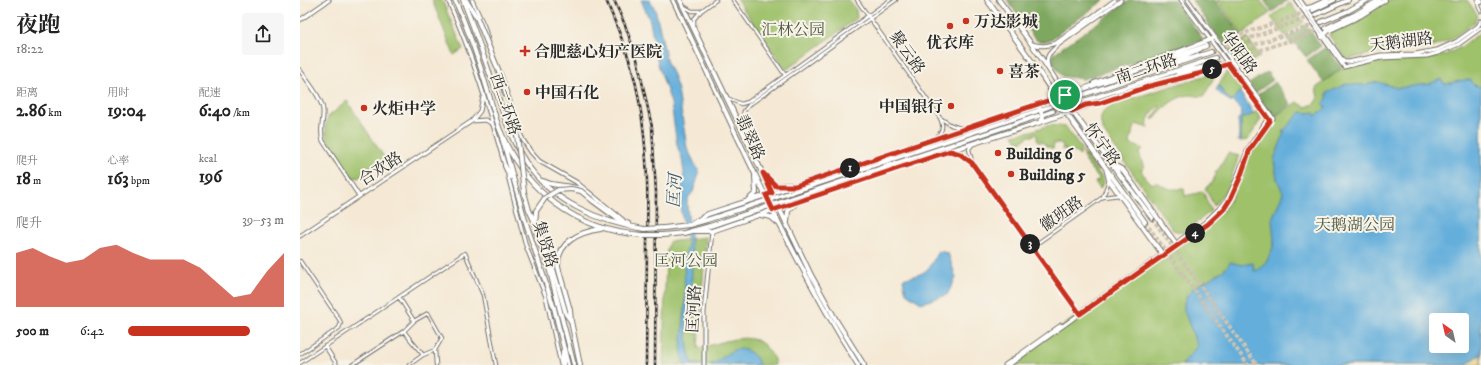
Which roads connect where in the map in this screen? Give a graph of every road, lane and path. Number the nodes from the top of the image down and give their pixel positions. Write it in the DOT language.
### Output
graph roads {
  1 [pos="329,0"];
  2 [pos="448,0"];
  3 [pos="454,0"];
  4 [pos="462,0"];
  5 [pos="468,0"];
  6 [pos="472,0"];
  7 [pos="673,0"];
  8 [pos="680,0"];
  9 [pos="716,0"];
  10 [pos="733,0"];
  11 [pos="857,0"];
  12 [pos="890,0"];
  13 [pos="896,0"];
  14 [pos="987,0"];
  15 [pos="999,0"];
  16 [pos="1115,0"];
  17 [pos="1121,0"];
  18 [pos="1181,0"];
  19 [pos="1188,0"];
  20 [pos="1296,0"];
  21 [pos="1300,0"];
  22 [pos="1327,0"];
  23 [pos="1334,0"];
  24 [pos="1338,0"];
  25 [pos="1348,0"];
  26 [pos="1367,0"];
  27 [pos="1379,0"];
  28 [pos="1385,0"];
  29 [pos="1480,1"];
  30 [pos="682,6"];
  31 [pos="1324,6"];
  32 [pos="1304,9"];
  33 [pos="1313,10"];
  34 [pos="701,11"];
  35 [pos="1348,11"];
  36 [pos="1481,11"];
  37 [pos="1315,16"];
  38 [pos="869,17"];
  39 [pos="300,20"];
  40 [pos="1481,21"];
  41 [pos="1321,22"];
  42 [pos="1481,28"];
  43 [pos="694,30"];
  44 [pos="1323,35"];
  45 [pos="1213,39"];
  46 [pos="1030,43"];
  47 [pos="1206,46"];
  48 [pos="1200,49"];
  49 [pos="1211,52"];
  50 [pos="1216,58"];
  51 [pos="1340,61"];
  52 [pos="1344,62"];
  53 [pos="1230,63"];
  54 [pos="1346,67"];
  55 [pos="1164,68"];
  56 [pos="300,70"];
  57 [pos="1049,70"];
  58 [pos="785,75"];
  59 [pos="1157,78"];
  60 [pos="1078,91"];
  61 [pos="1065,95"];
  62 [pos="1082,95"];
  63 [pos="484,96"];
  64 [pos="727,98"];
  65 [pos="1055,98"];
  66 [pos="1085,103"];
  67 [pos="1035,105"];
  68 [pos="1051,106"];
  69 [pos="1043,109"];
  70 [pos="1036,111"];
  71 [pos="1053,111"];
  72 [pos="1072,111"];
  73 [pos="1066,113"];
  74 [pos="1045,114"];
  75 [pos="1038,116"];
  76 [pos="940,118"];
  77 [pos="472,121"];
  78 [pos="1041,122"];
  79 [pos="492,124"];
  80 [pos="740,126"];
  81 [pos="500,130"];
  82 [pos="963,130"];
  83 [pos="932,140"];
  84 [pos="974,143"];
  85 [pos="950,151"];
  86 [pos="908,154"];
  87 [pos="940,154"];
  88 [pos="903,156"];
  89 [pos="909,159"];
  90 [pos="872,160"];
  91 [pos="972,163"];
  92 [pos="1112,164"];
  93 [pos="505,166"];
  94 [pos="1106,168"];
  95 [pos="763,173"];
  96 [pos="755,174"];
  97 [pos="880,174"];
  98 [pos="539,178"];
  99 [pos="1109,180"];
  100 [pos="795,186"];
  101 [pos="772,193"];
  102 [pos="590,194"];
  103 [pos="518,195"];
  104 [pos="766,195"];
  105 [pos="359,196"];
  106 [pos="1120,196"];
  107 [pos="1103,197"];
  108 [pos="747,201"];
  109 [pos="796,202"];
  110 [pos="780,208"];
  111 [pos="773,210"];
  112 [pos="761,215"];
  113 [pos="1152,218"];
  114 [pos="787,222"];
  115 [pos="1145,222"];
  116 [pos="690,225"];
  117 [pos="781,226"];
  118 [pos="636,228"];
  119 [pos="603,229"];
  120 [pos="693,232"];
  121 [pos="712,232"];
  122 [pos="300,236"];
  123 [pos="1177,244"];
  124 [pos="1032,247"];
  125 [pos="1162,254"];
  126 [pos="300,261"];
  127 [pos="551,266"];
  128 [pos="399,297"];
  129 [pos="1079,314"];
  130 [pos="414,321"];
  131 [pos="571,321"];
  132 [pos="404,331"];
  133 [pos="325,346"];
  134 [pos="564,347"];
  135 [pos="435,350"];
  136 [pos="300,354"];
  137 [pos="423,355"];
  138 [pos="300,363"];
  139 [pos="337,365"];
  140 [pos="352,365"];
  141 [pos="409,365"];
  142 [pos="436,365"];
  143 [pos="496,365"];
  144 [pos="562,365"];
  145 [pos="568,365"];
  146 [pos="574,365"];
  147 [pos="580,365"];
  148 [pos="704,365"];
  149 [pos="858,365"];
  150 [pos="864,365"];
  151 [pos="1005,365"];
  152 [pos="1009,365"];
  1 -- 39 [label="street"];
  2 -- 63 [label="street"];
  3 -- 81 [label="main road, 西二环路"];
  4 -- 98 [label="main road, 西二环路"];
  5 -- 127 [label="main road, bridge"];
  6 -- 102 [label="street"];
  7 -- 96 [label="main road, 翡翠路"];
  8 -- 30 [label="main road, 翡翠路"];
  9 -- 34 [label="street"];
  10 -- 58 [label="street"];
  11 -- 38 [label="street, 聚云路"];
  12 -- 38 [label="street"];
  13 -- 38 [label="street"];
  14 -- 65 [label="main road, 怀宁路"];
  15 -- 46 [label="main road, 怀宁路"];
  16 -- 46 [label="street"];
  17 -- 57 [label="street"];
  18 -- 45 [label="street, 华阳路"];
  19 -- 45 [label="street, 华阳路"];
  20 -- 32 [label="street"];
  21 -- 32 [label="street"];
  22 -- 32 [label="main road"];
  23 -- 31 [label="main road"];
  24 -- 31 [label="main road"];
  25 -- 37 [label="main road"];
  26 -- 35 [label="main road"];
  27 -- 35 [label="main road"];
  28 -- 44 [label="main road"];
  29 -- 36 [label="street"];
  30 -- 34 [label="street"];
  30 -- 43 [label="main road, 翡翠路"];
  31 -- 33 [label="main road"];
  32 -- 44 [label="street"];
  34 -- 43 [label="street"];
  35 -- 41 [label="main road"];
  38 -- 58 [label="street"];
  38 -- 76 [label="street, 聚云路"];
  38 -- 80 [label="street"];
  40 -- 52 [label="street, 天鹅湖路"];
  42 -- 54 [label="street, 天鹅湖路"];
  43 -- 64 [label="main road, 翡翠路"];
  44 -- 51 [label="street"];
  44 -- 52 [label="street"];
  45 -- 53 [label="street, 华阳路"];
  45 -- 60 [label="main road"];
  46 -- 57 [label="main road, 怀宁路"];
  47 -- 48 [label="main road"];
  48 -- 55 [label="main road"];
  48 -- 60 [label="main road"];
  49 -- 55 [label="main road, 南二环路"];
  50 -- 59 [label="main road, 南二环路"];
  51 -- 52 [label="street, 天鹅湖路"];
  51 -- 54 [label="street"];
  52 -- 54 [label="street"];
  53 -- 66 [label="main road"];
  53 -- 123 [label="street, 华阳路"];
  55 -- 62 [label="main road, 南二环路"];
  56 -- 105 [label="street"];
  57 -- 61 [label="main road, 怀宁路"];
  58 -- 64 [label="street"];
  59 -- 66 [label="main road, 南二环路"];
  59 -- 66 [label="main road"];
  60 -- 61 [label="main road"];
  61 -- 65 [label="main road"];
  61 -- 72 [label="main road, 怀宁路"];
  63 -- 77 [label="street"];
  63 -- 79 [label="street"];
  64 -- 80 [label="main road, 翡翠路"];
  65 -- 67 [label="main road"];
  65 -- 73 [label="main road, 怀宁路"];
  66 -- 72 [label="main road"];
  67 -- 78 [label="main road"];
  67 -- 82 [label="main road"];
  68 -- 69 [label="main road"];
  70 -- 86 [label="main road"];
  71 -- 74 [label="main road"];
  72 -- 73 [label="main road"];
  72 -- 92 [label="main road, 怀宁路"];
  73 -- 78 [label="main road"];
  73 -- 94 [label="main road, 怀宁路"];
  75 -- 89 [label="main road"];
  76 -- 82 [label="street"];
  76 -- 83 [label="street"];
  77 -- 79 [label="street"];
  77 -- 105 [label="street, 合欢路"];
  78 -- 84 [label="main road"];
  79 -- 93 [label="street"];
  80 -- 95 [label="main road, 翡翠路"];
  81 -- 103 [label="main road, 集贤路"];
  81 -- 119 [label="main road, 西二环路"];
  82 -- 83 [label="main road"];
  83 -- 86 [label="main road"];
  83 -- 90 [label="main road"];
  84 -- 85 [label="main road"];
  84 -- 91 [label="street"];
  85 -- 87 [label="main road"];
  85 -- 91 [label="street"];
  86 -- 88 [label="main road"];
  87 -- 89 [label="main road"];
  87 -- 97 [label="main road"];
  88 -- 90 [label="main road"];
  88 -- 116 [label="main road, bridge"];
  89 -- 97 [label="main road"];
  89 -- 120 [label="main road, bridge"];
  90 -- 100 [label="main road"];
  91 -- 124 [label="street"];
  92 -- 113 [label="main road, 怀宁路"];
  92 -- 123 [label="main road"];
  93 -- 103 [label="main road"];
  93 -- 144 [label="street"];
  94 -- 99 [label="main road"];
  94 -- 115 [label="main road, 怀宁路"];
  95 -- 100 [label="main road"];
  95 -- 101 [label="main road, 翡翠路"];
  96 -- 104 [label="main road, 翡翠路"];
  96 -- 108 [label="main road"];
  97 -- 109 [label="main road"];
  98 -- 102 [label="main road"];
  98 -- 118 [label="main road, 西二环路"];
  99 -- 106 [label="main road"];
  99 -- 107 [label="street, 徽班路"];
  100 -- 101 [label="main road"];
  101 -- 104 [label="main road"];
  101 -- 110 [label="main road, 翡翠路"];
  102 -- 118 [label="street"];
  103 -- 134 [label="main road, 集贤路"];
  104 -- 108 [label="main road"];
  104 -- 111 [label="main road, 翡翠路"];
  105 -- 122 [label="street, 合欢路"];
  106 -- 107 [label="street, 徽班路"];
  106 -- 125 [label="main road"];
  107 -- 124 [label="street, 徽班路"];
  108 -- 116 [label="main road"];
  109 -- 110 [label="main road"];
  109 -- 114 [label="main road"];
  110 -- 111 [label="main road"];
  110 -- 114 [label="main road, 翡翠路"];
  111 -- 112 [label="main road"];
  111 -- 117 [label="main road, 翡翠路"];
  112 -- 117 [label="main road"];
  112 -- 121 [label="main road"];
  114 -- 150 [label="main road, 翡翠路"];
  116 -- 118 [label="main road, 西二环路, bridge"];
  117 -- 149 [label="main road, 翡翠路"];
  118 -- 127 [label="main road, bridge"];
  119 -- 120 [label="main road, 西二环路, bridge"];
  119 -- 131 [label="main road"];
  120 -- 121 [label="main road"];
  121 -- 148 [label="street, 匡河路"];
  123 -- 125 [label="street"];
  124 -- 129 [label="street"];
  125 -- 129 [label="street"];
  126 -- 136 [label="street"];
  127 -- 131 [label="main road"];
  127 -- 146 [label="main road"];
  128 -- 130 [label="street"];
  128 -- 133 [label="street"];
  128 -- 143 [label="street"];
  129 -- 151 [label="street"];
  129 -- 152 [label="street"];
  130 -- 132 [label="street"];
  130 -- 135 [label="street"];
  131 -- 147 [label="main road"];
  132 -- 137 [label="street"];
  132 -- 140 [label="street"];
  133 -- 138 [label="street"];
  133 -- 139 [label="street"];
  134 -- 144 [label="main road"];
  134 -- 145 [label="main road, 集贤路"];
  135 -- 137 [label="street"];
  135 -- 142 [label="street"];
  137 -- 141 [label="street"];
}
